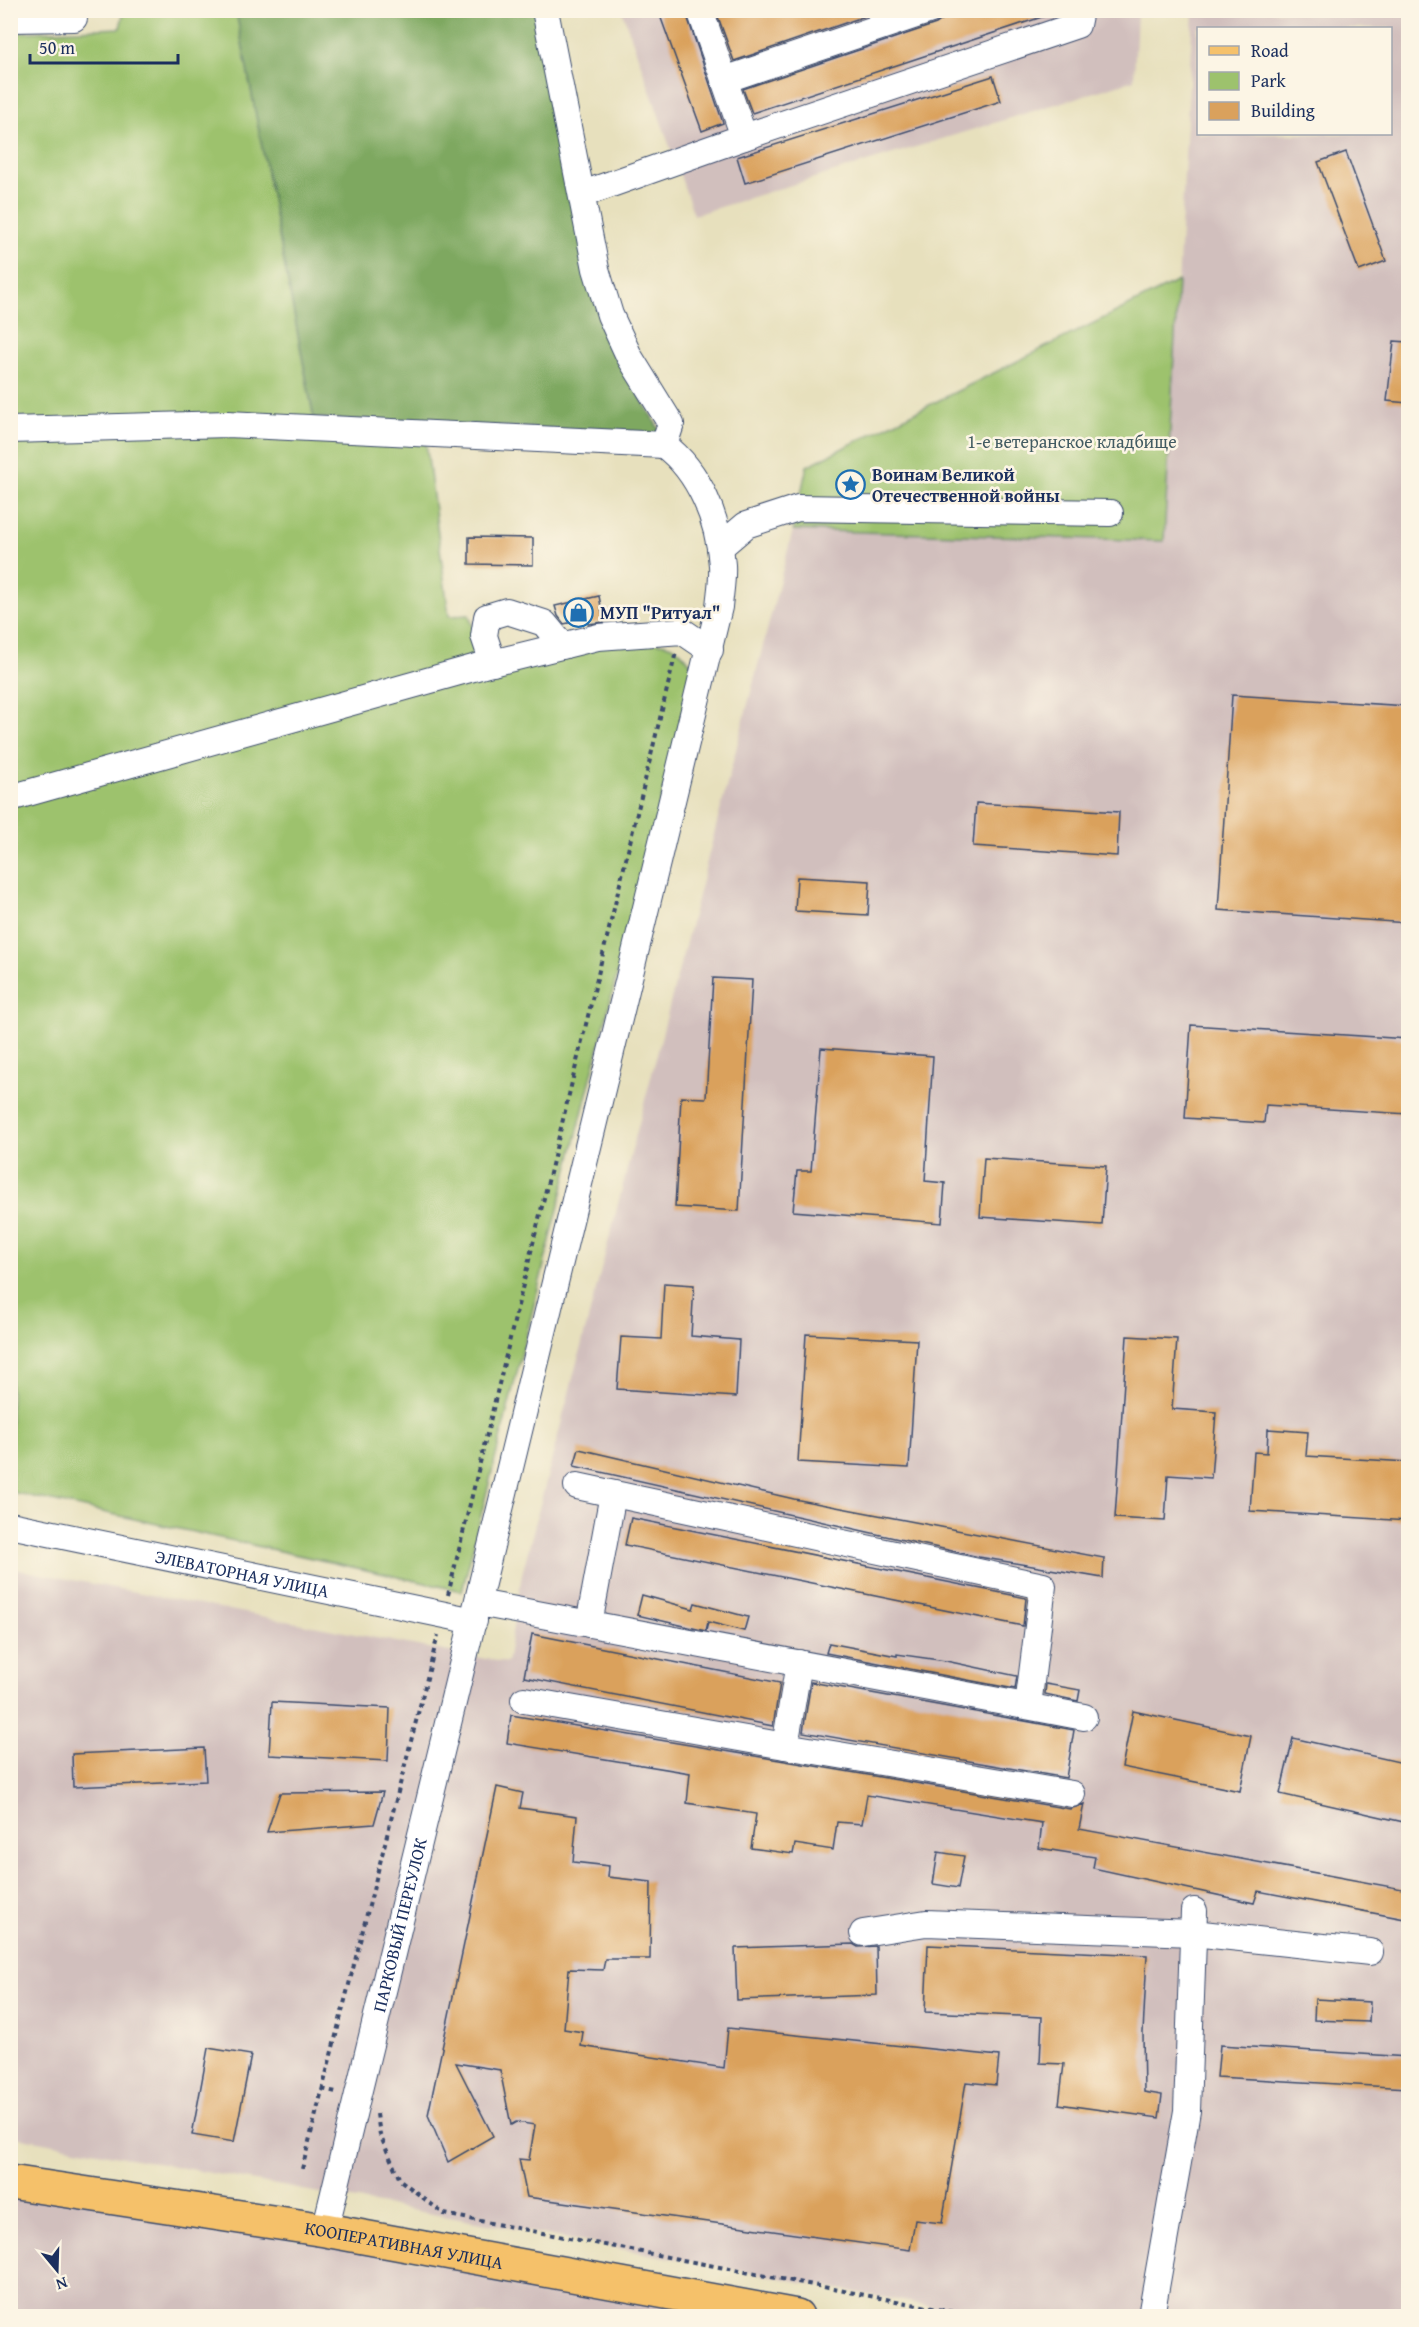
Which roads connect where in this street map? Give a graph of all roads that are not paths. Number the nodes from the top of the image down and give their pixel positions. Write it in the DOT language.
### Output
graph roads {
  1 [pos="545,10"];
  2 [pos="700,10"];
  3 [pos="931,10"];
  4 [pos="1080,10"];
  5 [pos="74,18"];
  6 [pos="10,19"];
  7 [pos="724,80"];
  8 [pos="744,137"];
  9 [pos="583,194"];
  10 [pos="10,430"];
  11 [pos="664,445"];
  12 [pos="1110,513"];
  13 [pos="720,547"];
  14 [pos="563,646"];
  15 [pos="710,651"];
  16 [pos="493,663"];
  17 [pos="10,798"];
  18 [pos="577,1486"];
  19 [pos="613,1494"];
  20 [pos="10,1525"];
  21 [pos="476,1612"];
  22 [pos="589,1624"];
  23 [pos="799,1663"];
  24 [pos="524,1700"];
  25 [pos="1028,1706"];
  26 [pos="1084,1717"];
  27 [pos="785,1746"];
  28 [pos="1072,1794"];
  29 [pos="1193,1922"];
  30 [pos="863,1933"];
  31 [pos="1370,1952"];
  32 [pos="10,2182"];
  33 [pos="325,2230"];
  34 [pos="797,2316"];
  35 [pos="1151,2316"];
  1 -- 9 [label="street"];
  2 -- 7 [label="street"];
  3 -- 7 [label="street"];
  4 -- 8 [label="street"];
  5 -- 6 [label="street"];
  7 -- 8 [label="street"];
  8 -- 9 [label="street"];
  9 -- 11 [label="street"];
  10 -- 11 [label="street"];
  11 -- 13 [label="street, ПАРКОВЫЙ ПЕРЕУЛОК"];
  12 -- 13 [label="street"];
  13 -- 15 [label="street, ПАРКОВЫЙ ПЕРЕУЛОК"];
  14 -- 15 [label="street"];
  14 -- 16 [label="street"];
  14 -- 16 [label="street"];
  15 -- 21 [label="street, ПАРКОВЫЙ ПЕРЕУЛОК"];
  16 -- 17 [label="street"];
  18 -- 19 [label="street"];
  19 -- 22 [label="street"];
  19 -- 25 [label="street"];
  20 -- 21 [label="street, ЭЛЕВАТОРНАЯ УЛИЦА"];
  21 -- 22 [label="street, ЭЛЕВАТОРНАЯ УЛИЦА"];
  21 -- 33 [label="street, ПАРКОВЫЙ ПЕРЕУЛОК"];
  22 -- 23 [label="street, ЭЛЕВАТОРНАЯ УЛИЦА"];
  23 -- 25 [label="street, ЭЛЕВАТОРНАЯ УЛИЦА"];
  23 -- 27 [label="street"];
  24 -- 27 [label="street"];
  25 -- 26 [label="street, ЭЛЕВАТОРНАЯ УЛИЦА"];
  27 -- 28 [label="street"];
  29 -- 30 [label="street"];
  29 -- 31 [label="street"];
  29 -- 35 [label="street"];
  32 -- 33 [label="main road, КООПЕРАТИВНАЯ УЛИЦА"];
  33 -- 34 [label="main road, КООПЕРАТИВНАЯ УЛИЦА"];
}
